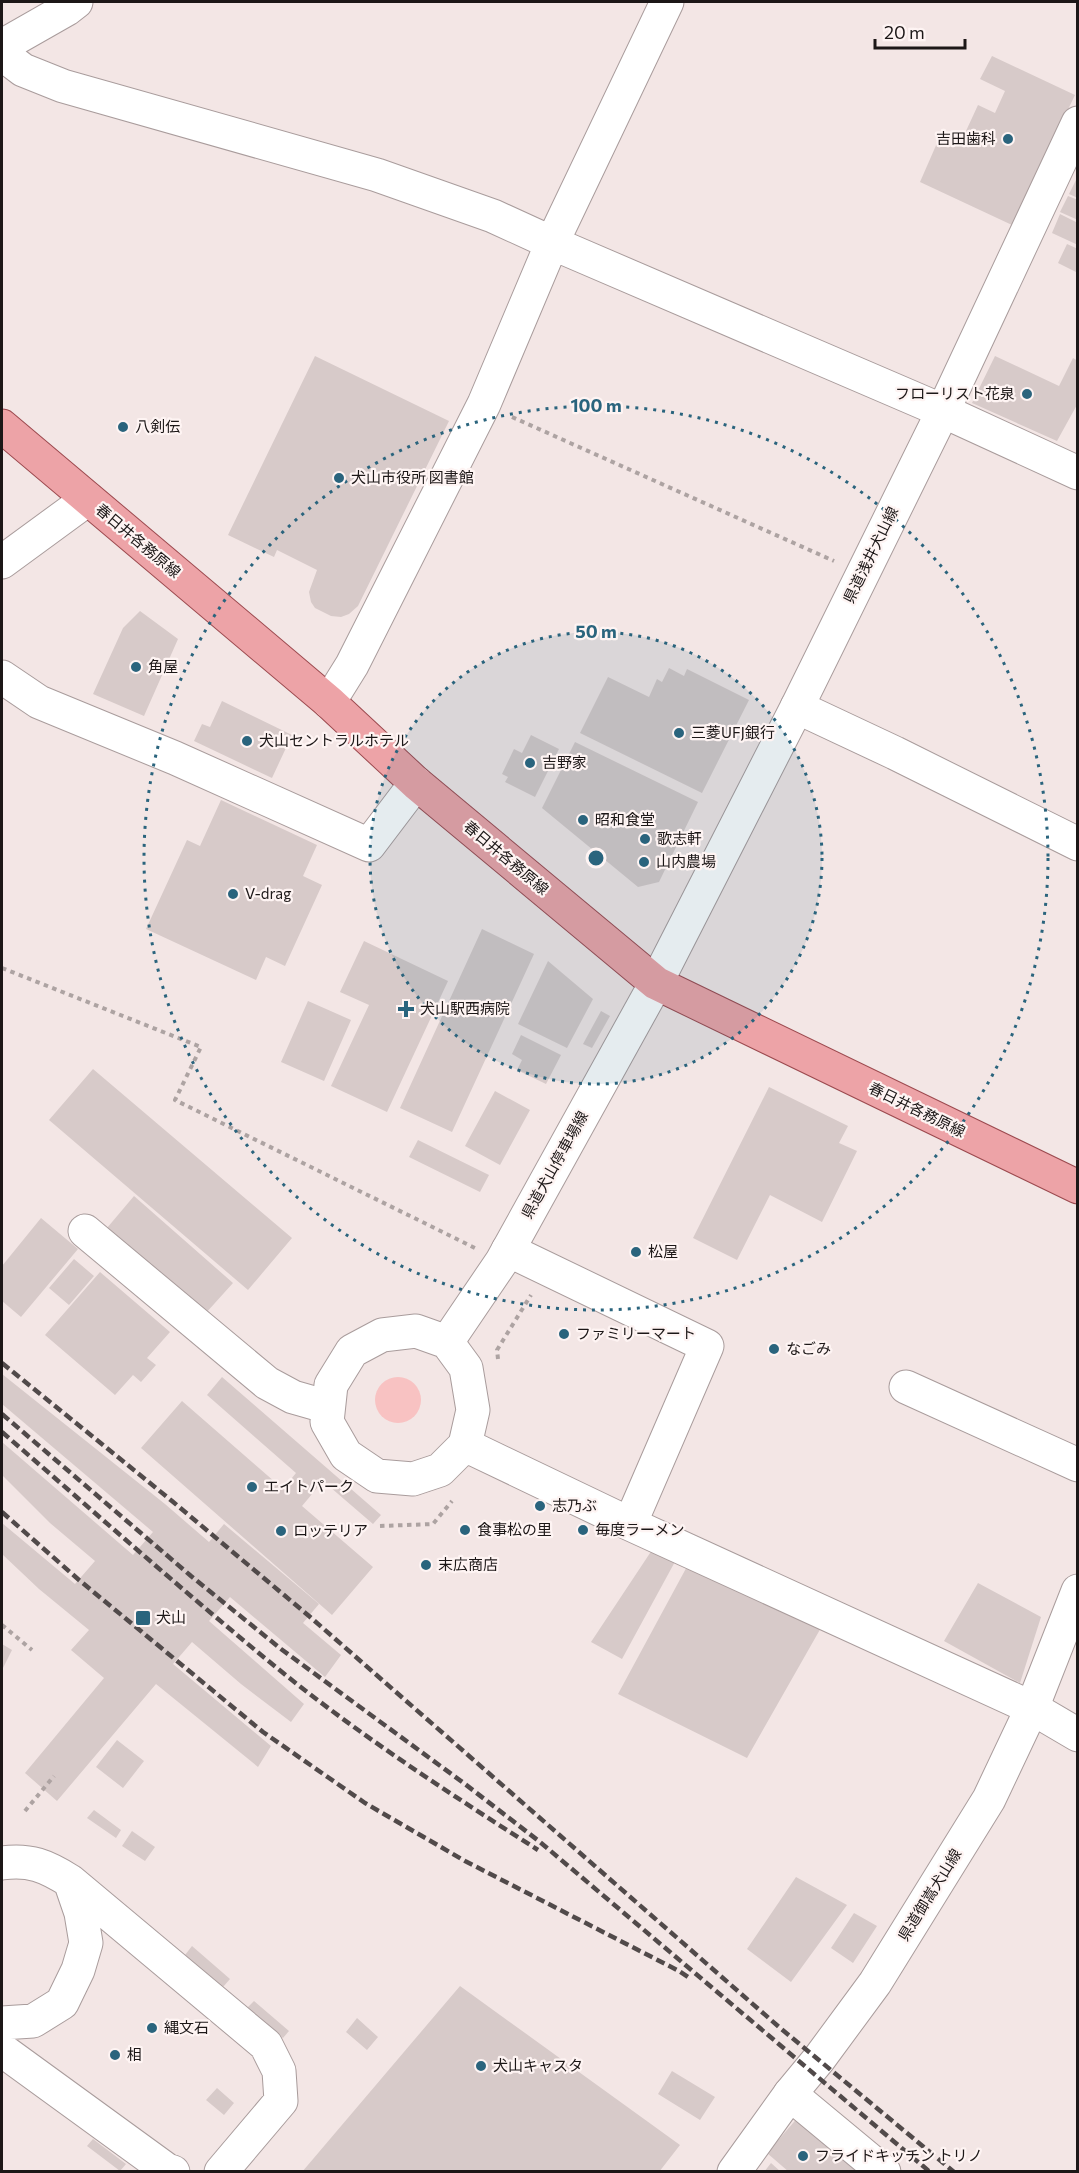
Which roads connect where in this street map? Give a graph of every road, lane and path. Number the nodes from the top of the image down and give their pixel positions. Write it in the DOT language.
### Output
graph roads {
  1 [pos="76,2"];
  2 [pos="667,2"];
  3 [pos="2,46"];
  4 [pos="2,54"];
  5 [pos="1077,123"];
  6 [pos="552,243"];
  7 [pos="484,404"];
  8 [pos="943,411"];
  9 [pos="2,426"];
  10 [pos="1077,473"];
  11 [pos="88,500"];
  12 [pos="2,562"];
  13 [pos="862,574"];
  14 [pos="2,677"];
  15 [pos="329,702"];
  16 [pos="796,707"];
  17 [pos="416,783"];
  18 [pos="1077,844"];
  19 [pos="2,968"];
  20 [pos="657,983"];
  21 [pos="1077,1187"];
  22 [pos="85,1231"];
  23 [pos="493,1250"];
  24 [pos="447,1342"];
  25 [pos="906,1387"];
  26 [pos="328,1407"];
  27 [pos="465,1444"];
  28 [pos="1077,1464"];
  29 [pos="630,1524"];
  30 [pos="1077,1591"];
  31 [pos="2,1625"];
  32 [pos="32,1650"];
  33 [pos="1032,1708"];
  34 [pos="1077,1735"];
  35 [pos="54,1776"];
  36 [pos="25,1811"];
  37 [pos="2,1863"];
  38 [pos="70,1881"];
  39 [pos="2,2023"];
  40 [pos="2,2050"];
  41 [pos="790,2094"];
  42 [pos="173,2172"];
  43 [pos="221,2172"];
  44 [pos="734,2172"];
  45 [pos="884,2172"];
  1 -- 3 [label="street"];
  2 -- 6 [label="street"];
  4 -- 6 [label="street"];
  5 -- 8 [label="street, 県道浅井犬山線"];
  6 -- 7 [label="street"];
  6 -- 8 [label="street"];
  7 -- 13 [label="path"];
  7 -- 15 [label="street"];
  8 -- 10 [label="street"];
  8 -- 13 [label="street, 県道浅井犬山線"];
  9 -- 11 [label="main road, 春日井各務原線"];
  11 -- 12 [label="street"];
  11 -- 15 [label="main road, 春日井各務原線"];
  13 -- 16 [label="street, 県道浅井犬山線"];
  14 -- 17 [label="street"];
  15 -- 17 [label="main road, 春日井各務原線"];
  16 -- 18 [label="street"];
  16 -- 20 [label="street, 県道浅井犬山線"];
  17 -- 20 [label="main road, 春日井各務原線"];
  19 -- 23 [label="path"];
  20 -- 21 [label="main road, 春日井各務原線"];
  20 -- 23 [label="street, 県道犬山停車場線"];
  22 -- 26 [label="street"];
  23 -- 24 [label="street, 県道犬山停車場線"];
  23 -- 29 [label="street"];
  24 -- 26 [label="street"];
  24 -- 27 [label="street"];
  25 -- 28 [label="street"];
  26 -- 27 [label="street"];
  27 -- 29 [label="street"];
  29 -- 33 [label="street"];
  30 -- 33 [label="street, 県道御嵩犬山線"];
  31 -- 32 [label="path"];
  33 -- 34 [label="street"];
  33 -- 41 [label="street, 県道御嵩犬山線"];
  35 -- 36 [label="path"];
  37 -- 38 [label="street"];
  38 -- 39 [label="street"];
  38 -- 43 [label="street"];
  40 -- 42 [label="street"];
  41 -- 44 [label="street, 県道御嵩犬山線"];
  41 -- 45 [label="street"];
}
